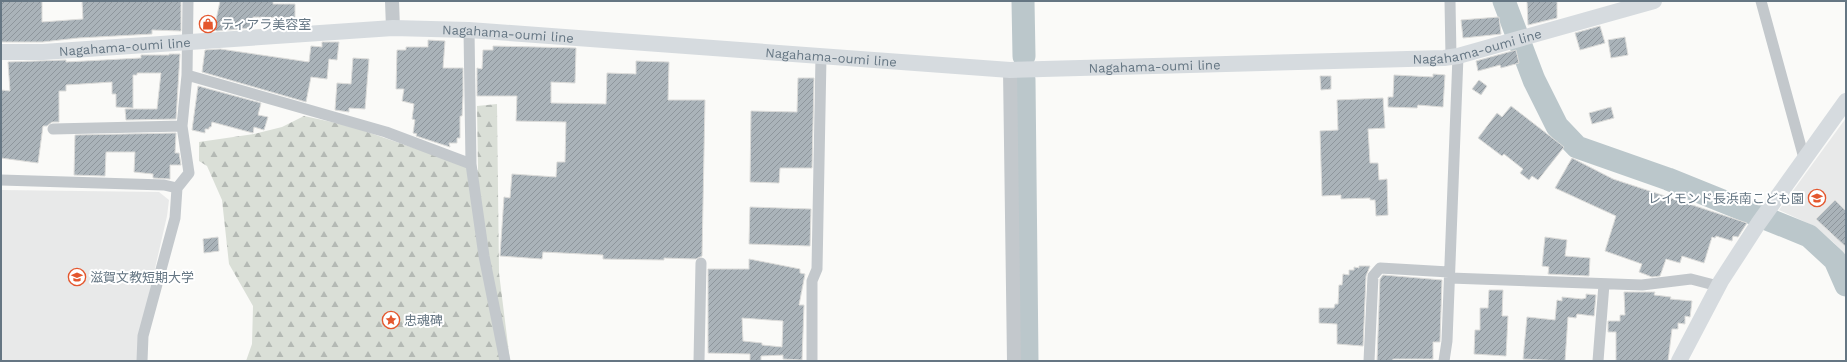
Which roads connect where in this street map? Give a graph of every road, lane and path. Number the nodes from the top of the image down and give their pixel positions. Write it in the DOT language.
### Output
graph roads {
  1 [pos="188,1"];
  2 [pos="392,1"];
  3 [pos="1450,1"];
  4 [pos="1654,1"];
  5 [pos="1761,1"];
  6 [pos="394,28"];
  7 [pos="469,30"];
  8 [pos="188,42"];
  9 [pos="1,52"];
  10 [pos="1454,56"];
  11 [pos="821,57"];
  12 [pos="1010,70"];
  13 [pos="187,75"];
  14 [pos="1846,101"];
  15 [pos="182,126"];
  16 [pos="53,129"];
  17 [pos="1804,158"];
  18 [pos="471,164"];
  19 [pos="1,180"];
  20 [pos="177,188"];
  21 [pos="701,263"];
  22 [pos="1450,275"];
  23 [pos="1604,284"];
  24 [pos="1718,286"];
  25 [pos="142,361"];
  26 [pos="505,361"];
  27 [pos="699,361"];
  28 [pos="812,361"];
  29 [pos="1014,361"];
  30 [pos="1369,361"];
  31 [pos="1444,361"];
  32 [pos="1598,361"];
  33 [pos="1679,361"];
  1 -- 8 [label="street"];
  2 -- 6 [label="street"];
  3 -- 10 [label="street"];
  4 -- 10 [label="main road, Nagahama-oumi line"];
  5 -- 17 [label="street"];
  6 -- 7 [label="main road, Nagahama-oumi line"];
  6 -- 8 [label="main road, Nagahama-oumi line"];
  7 -- 11 [label="main road, Nagahama-oumi line"];
  7 -- 18 [label="street"];
  8 -- 9 [label="main road, Nagahama-oumi line"];
  8 -- 13 [label="street"];
  10 -- 12 [label="main road, Nagahama-oumi line"];
  10 -- 22 [label="street"];
  11 -- 12 [label="main road, Nagahama-oumi line"];
  11 -- 28 [label="street"];
  12 -- 29 [label="street"];
  13 -- 15 [label="street"];
  13 -- 18 [label="street"];
  14 -- 17 [label="main road"];
  15 -- 16 [label="street"];
  15 -- 20 [label="street"];
  17 -- 24 [label="main road"];
  18 -- 26 [label="street"];
  19 -- 20 [label="street"];
  20 -- 25 [label="street"];
  21 -- 27 [label="street"];
  22 -- 23 [label="street"];
  22 -- 30 [label="street"];
  22 -- 31 [label="street"];
  23 -- 24 [label="street"];
  23 -- 32 [label="street"];
  24 -- 33 [label="main road"];
}
